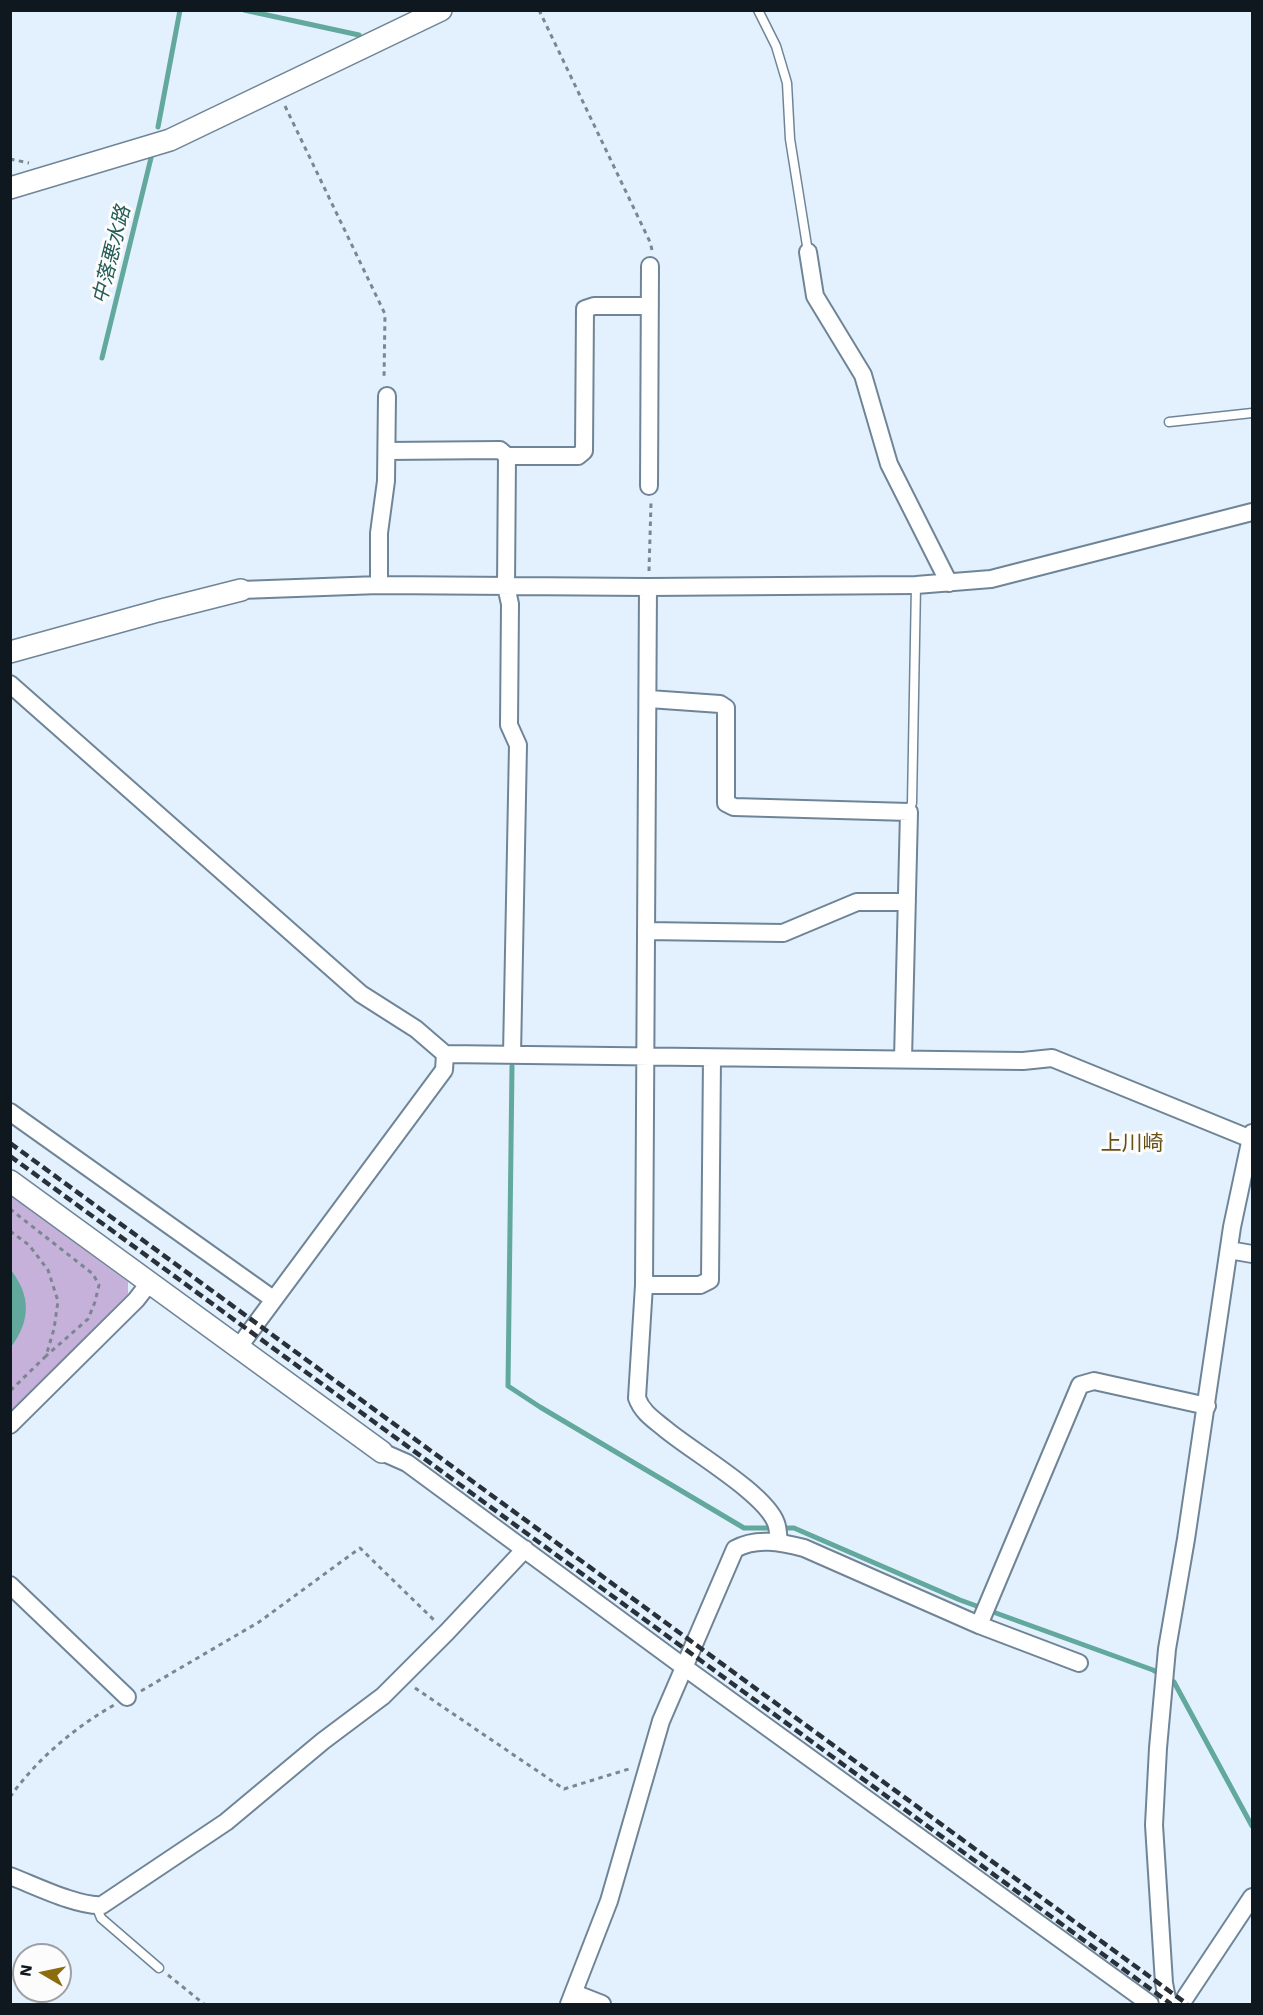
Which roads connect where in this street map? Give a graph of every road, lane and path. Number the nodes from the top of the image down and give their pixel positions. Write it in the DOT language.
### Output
graph roads {
  1 [pos="441,10"];
  2 [pos="539,10"];
  3 [pos="758,10"];
  4 [pos="277,89"];
  5 [pos="10,188"];
  6 [pos="808,252"];
  7 [pos="650,266"];
  8 [pos="650,306"];
  9 [pos="387,396"];
  10 [pos="1252,413"];
  11 [pos="1169,422"];
  12 [pos="387,451"];
  13 [pos="507,456"];
  14 [pos="649,486"];
  15 [pos="1252,512"];
  16 [pos="949,583"];
  17 [pos="380,585"];
  18 [pos="916,585"];
  19 [pos="506,586"];
  20 [pos="648,587"];
  21 [pos="242,590"];
  22 [pos="10,652"];
  23 [pos="10,684"];
  24 [pos="649,699"];
  25 [pos="909,812"];
  26 [pos="907,902"];
  27 [pos="646,930"];
  28 [pos="446,1054"];
  29 [pos="512,1056"];
  30 [pos="645,1056"];
  31 [pos="712,1058"];
  32 [pos="903,1059"];
  33 [pos="10,1112"];
  34 [pos="1252,1136"];
  35 [pos="10,1181"];
  36 [pos="10,1209"];
  37 [pos="10,1231"];
  38 [pos="1229,1250"];
  39 [pos="1252,1254"];
  40 [pos="150,1282"];
  41 [pos="644,1285"];
  42 [pos="273,1299"];
  43 [pos="238,1347"];
  44 [pos="46,1356"];
  45 [pos="10,1391"];
  46 [pos="1207,1406"];
  47 [pos="10,1425"];
  48 [pos="382,1452"];
  49 [pos="779,1541"];
  50 [pos="525,1550"];
  51 [pos="10,1585"];
  52 [pos="979,1625"];
  53 [pos="447,1632"];
  54 [pos="1079,1663"];
  55 [pos="684,1667"];
  56 [pos="401,1679"];
  57 [pos="127,1697"];
  58 [pos="648,1763"];
  59 [pos="10,1797"];
  60 [pos="10,1876"];
  61 [pos="1252,1897"];
  62 [pos="96,1905"];
  63 [pos="159,1968"];
  64 [pos="571,1999"];
  65 [pos="204,2004"];
  66 [pos="602,2004"];
  67 [pos="1150,2004"];
  68 [pos="1168,2004"];
  69 [pos="1181,2004"];
  1 -- 4 [label="street"];
  2 -- 7 [label="path"];
  3 -- 6 [label="lane"];
  4 -- 5 [label="street"];
  4 -- 9 [label="path"];
  6 -- 16 [label="street"];
  7 -- 8 [label="street"];
  8 -- 13 [label="street"];
  8 -- 14 [label="street"];
  9 -- 12 [label="street"];
  10 -- 11 [label="lane"];
  12 -- 13 [label="street"];
  12 -- 17 [label="street"];
  13 -- 19 [label="street"];
  14 -- 20 [label="path"];
  15 -- 16 [label="street"];
  16 -- 18 [label="street"];
  17 -- 19 [label="street"];
  17 -- 21 [label="street"];
  18 -- 20 [label="street"];
  18 -- 25 [label="lane"];
  19 -- 20 [label="street"];
  19 -- 29 [label="street"];
  20 -- 24 [label="street"];
  21 -- 22 [label="street"];
  23 -- 28 [label="street"];
  24 -- 25 [label="street"];
  24 -- 27 [label="street"];
  25 -- 26 [label="street"];
  26 -- 27 [label="street"];
  26 -- 32 [label="street"];
  27 -- 30 [label="street"];
  28 -- 29 [label="street"];
  28 -- 42 [label="street"];
  29 -- 30 [label="street"];
  30 -- 31 [label="street"];
  30 -- 41 [label="street"];
  31 -- 32 [label="street"];
  31 -- 41 [label="street"];
  32 -- 34 [label="street"];
  33 -- 42 [label="street"];
  34 -- 38 [label="street"];
  35 -- 40 [label="street"];
  36 -- 44 [label="path"];
  37 -- 44 [label="path"];
  38 -- 39 [label="street"];
  38 -- 46 [label="street"];
  40 -- 43 [label="street"];
  40 -- 47 [label="street"];
  41 -- 49 [label="street"];
  42 -- 43 [label="street"];
  43 -- 48 [label="street"];
  44 -- 45 [label="path"];
  46 -- 52 [label="street"];
  46 -- 68 [label="street"];
  48 -- 50 [label="street"];
  49 -- 52 [label="street"];
  49 -- 55 [label="street"];
  50 -- 53 [label="street"];
  50 -- 55 [label="street"];
  51 -- 57 [label="street"];
  52 -- 54 [label="street"];
  53 -- 56 [label="street"];
  53 -- 57 [label="path"];
  55 -- 58 [label="street"];
  55 -- 67 [label="street"];
  56 -- 58 [label="path"];
  56 -- 62 [label="street"];
  57 -- 59 [label="path"];
  58 -- 64 [label="street"];
  60 -- 62 [label="street"];
  61 -- 69 [label="street"];
  62 -- 63 [label="lane"];
  63 -- 65 [label="path"];
  64 -- 66 [label="street"];
}
